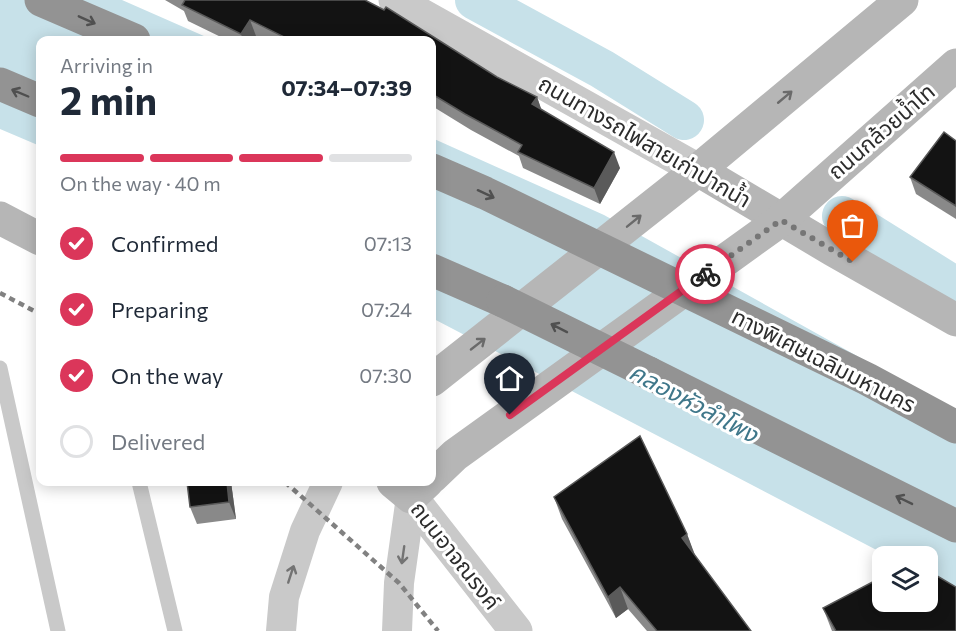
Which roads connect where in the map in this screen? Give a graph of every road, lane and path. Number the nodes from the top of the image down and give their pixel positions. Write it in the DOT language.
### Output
graph roads {
  1 [pos="41,0"];
  2 [pos="395,0"];
  3 [pos="902,0"];
  4 [pos="125,36"];
  5 [pos="956,65"];
  6 [pos="0,84"];
  7 [pos="36,100"];
  8 [pos="698,170"];
  9 [pos="436,172"];
  10 [pos="0,218"];
  11 [pos="781,220"];
  12 [pos="36,237"];
  13 [pos="436,272"];
  14 [pos="956,320"];
  15 [pos="0,368"];
  16 [pos="436,377"];
  17 [pos="956,427"];
  18 [pos="436,469"];
  19 [pos="140,486"];
  20 [pos="326,486"];
  21 [pos="422,486"];
  22 [pos="429,486"];
  23 [pos="956,526"];
  24 [pos="58,631"];
  25 [pos="175,631"];
  26 [pos="281,631"];
  27 [pos="396,631"];
  28 [pos="516,631"];
  1 -- 4 [label="highway, one-way"];
  2 -- 8 [label="street, ถนนทางรถไฟสายเก่าปากน้ำ"];
  8 -- 3 [label="main road, one-way"];
  5 -- 11 [label="main road, ถนนกล้วยน้ำไท"];
  7 -- 6 [label="highway, one-way"];
  8 -- 11 [label="main road, ถนนทางรถไฟสายเก่าปากน้ำ"];
  16 -- 8 [label="main road, one-way"];
  9 -- 17 [label="highway, ทางพิเศษเฉลิมมหานคร, one-way, bridge"];
  10 -- 12 [label="main road"];
  11 -- 14 [label="main road, ถนนทางรถไฟสายเก่าปากน้ำ"];
  11 -- 18 [label="main road, ถนนกล้วยน้ำไท"];
  23 -- 13 [label="highway, one-way, bridge"];
  15 -- 24 [label="lane"];
  19 -- 25 [label="lane"];
  26 -- 20 [label="street, one-way"];
  21 -- 27 [label="street, one-way"];
  22 -- 28 [label="street, ถนนอาจณรงค์"];
}
